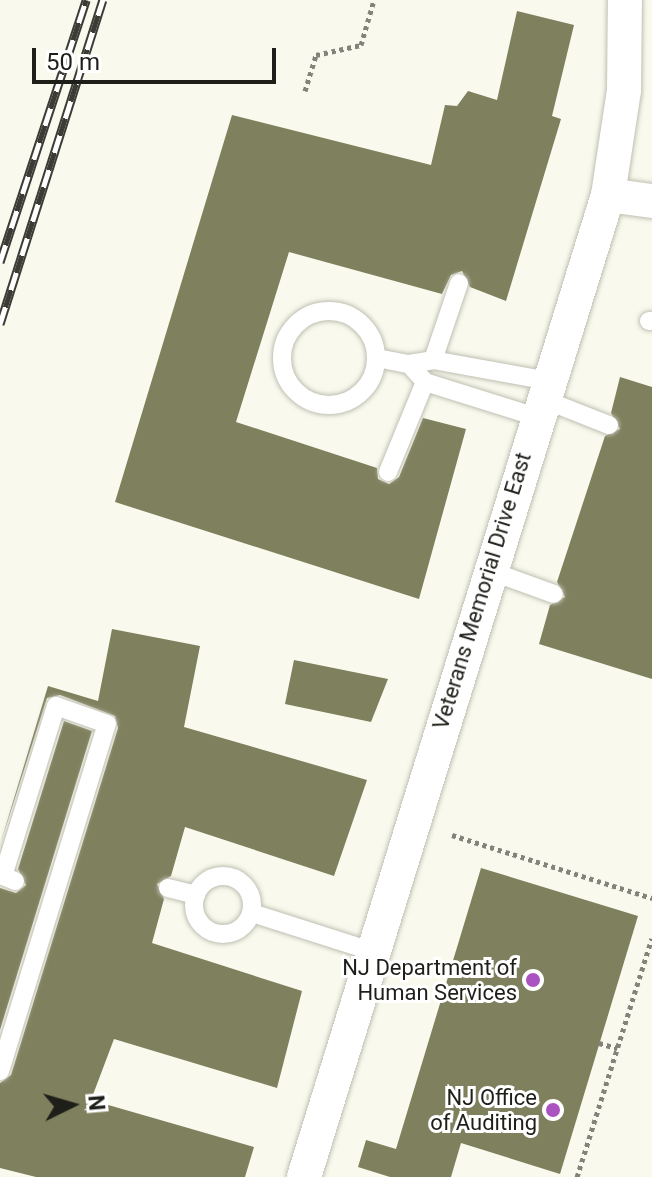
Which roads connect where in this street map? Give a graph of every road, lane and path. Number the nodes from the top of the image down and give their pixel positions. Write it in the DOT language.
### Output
graph roads {
  1 [pos="374,0"];
  2 [pos="625,0"];
  3 [pos="305,91"];
  4 [pos="608,195"];
  5 [pos="652,201"];
  6 [pos="459,283"];
  7 [pos="377,358"];
  8 [pos="433,360"];
  9 [pos="409,364"];
  10 [pos="425,382"];
  11 [pos="542,399"];
  12 [pos="609,425"];
  13 [pos="388,472"];
  14 [pos="488,570"];
  15 [pos="554,594"];
  16 [pos="452,835"];
  17 [pos="15,881"];
  18 [pos="168,888"];
  19 [pos="196,895"];
  20 [pos="652,898"];
  21 [pos="252,913"];
  22 [pos="652,938"];
  23 [pos="371,951"];
  24 [pos="599,1043"];
  25 [pos="617,1048"];
  26 [pos="0,1071"];
  27 [pos="304,1177"];
  28 [pos="577,1177"];
  1 -- 3 [label="path"];
  2 -- 4 [label="street, Veterans Memorial Drive East"];
  4 -- 5 [label="street"];
  4 -- 11 [label="street, Veterans Memorial Drive East"];
  6 -- 8 [label="lane"];
  7 -- 7 [label="lane"];
  7 -- 9 [label="lane"];
  8 -- 9 [label="lane"];
  8 -- 11 [label="lane"];
  9 -- 10 [label="lane"];
  10 -- 11 [label="lane"];
  10 -- 13 [label="lane"];
  11 -- 12 [label="lane"];
  11 -- 14 [label="street, Veterans Memorial Drive East"];
  14 -- 15 [label="lane"];
  14 -- 23 [label="street, Veterans Memorial Drive East"];
  16 -- 20 [label="path"];
  17 -- 26 [label="lane"];
  18 -- 19 [label="lane"];
  19 -- 21 [label="lane"];
  19 -- 21 [label="lane"];
  21 -- 23 [label="lane"];
  22 -- 25 [label="path"];
  23 -- 27 [label="street, Veterans Memorial Drive East"];
  24 -- 25 [label="path"];
  25 -- 28 [label="path"];
}
